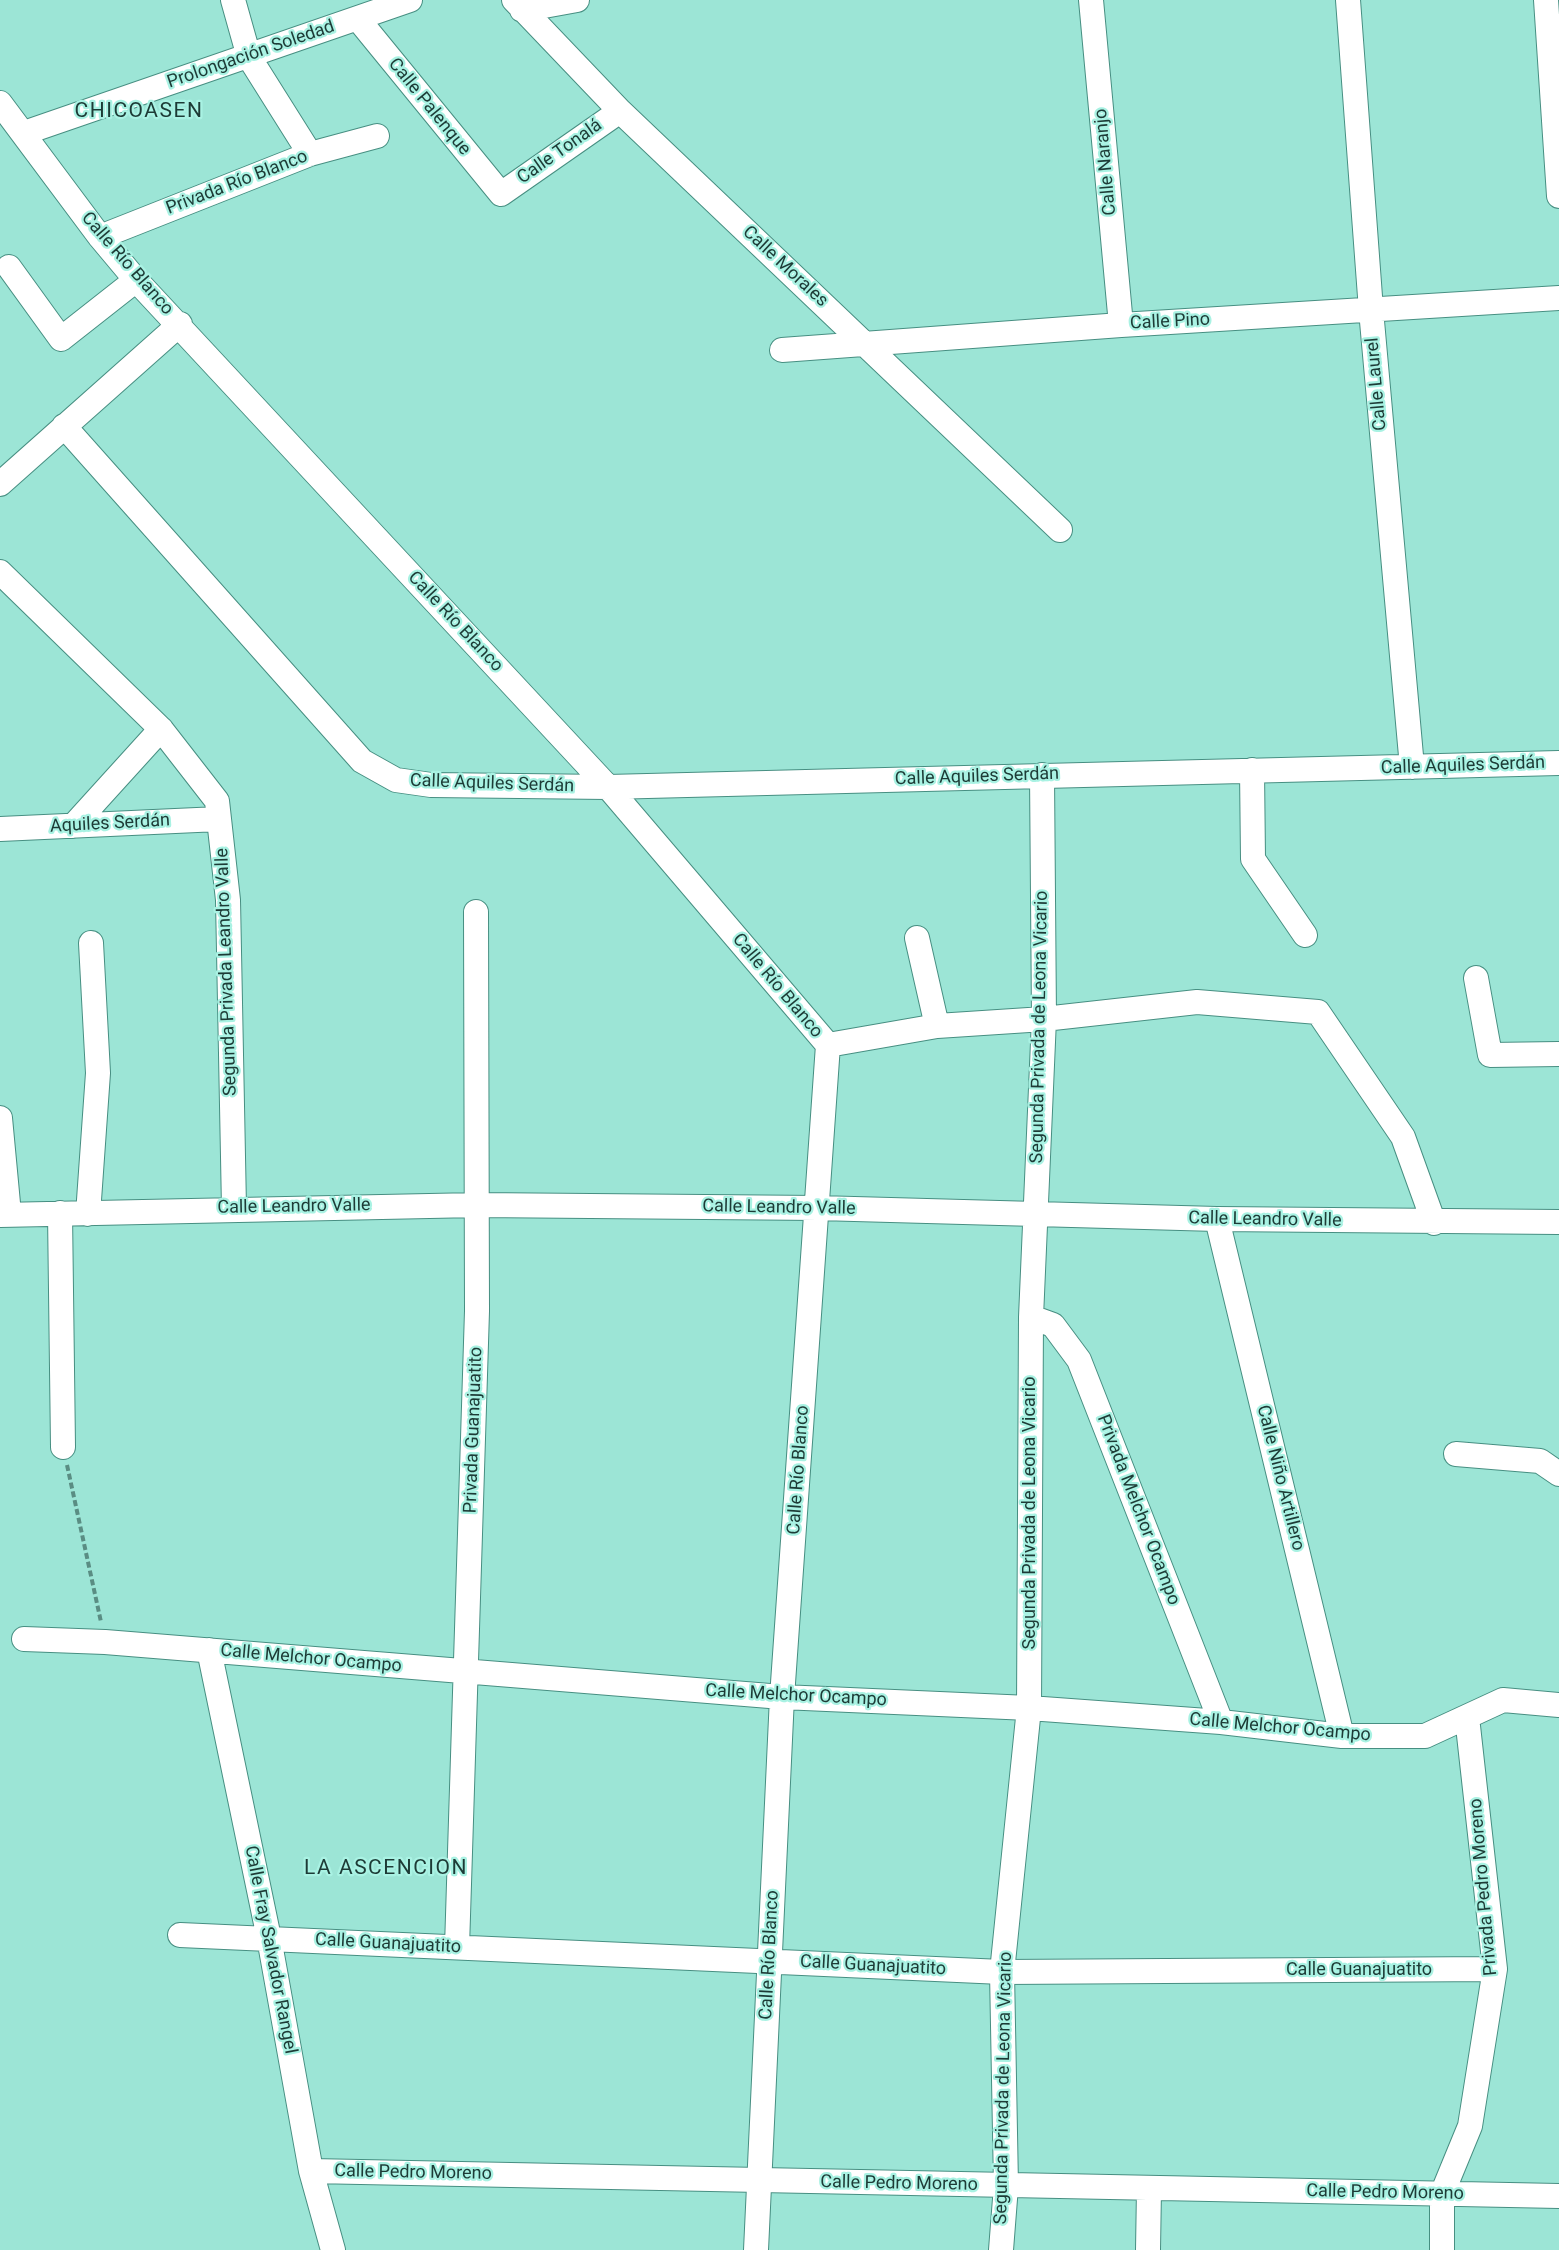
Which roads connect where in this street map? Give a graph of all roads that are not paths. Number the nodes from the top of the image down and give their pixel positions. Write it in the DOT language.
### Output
graph roads {
  1 [pos="233,0"];
  2 [pos="410,0"];
  3 [pos="577,0"];
  4 [pos="1091,0"];
  5 [pos="1348,0"];
  6 [pos="1546,0"];
  7 [pos="518,5"];
  8 [pos="358,19"];
  9 [pos="249,57"];
  10 [pos="0,103"];
  11 [pos="620,111"];
  12 [pos="24,133"];
  13 [pos="377,136"];
  14 [pos="310,154"];
  15 [pos="501,194"];
  16 [pos="1559,196"];
  17 [pos="100,237"];
  18 [pos="9,267"];
  19 [pos="136,279"];
  20 [pos="1559,298"];
  21 [pos="1371,310"];
  22 [pos="180,324"];
  23 [pos="1121,325"];
  24 [pos="865,342"];
  25 [pos="782,350"];
  26 [pos="64,426"];
  27 [pos="4,472"];
  28 [pos="1060,530"];
  29 [pos="0,572"];
  30 [pos="161,729"];
  31 [pos="1559,763"];
  32 [pos="1412,767"];
  33 [pos="1252,770"];
  34 [pos="1042,775"];
  35 [pos="608,787"];
  36 [pos="219,819"];
  37 [pos="73,826"];
  38 [pos="0,829"];
  39 [pos="476,912"];
  40 [pos="1305,935"];
  41 [pos="917,938"];
  42 [pos="91,943"];
  43 [pos="1476,978"];
  44 [pos="1044,1019"];
  45 [pos="937,1026"];
  46 [pos="828,1045"];
  47 [pos="1559,1054"];
  48 [pos="0,1118"];
  49 [pos="477,1205"];
  50 [pos="234,1208"];
  51 [pos="818,1208"];
  52 [pos="60,1213"];
  53 [pos="4,1214"];
  54 [pos="88,1214"];
  55 [pos="1035,1216"];
  56 [pos="1217,1219"];
  57 [pos="1559,1222"];
  58 [pos="1434,1223"];
  59 [pos="1031,1317"];
  60 [pos="63,1447"];
  61 [pos="1455,1454"];
  62 [pos="1559,1474"];
  63 [pos="24,1639"];
  64 [pos="209,1650"];
  65 [pos="468,1671"];
  66 [pos="782,1697"];
  67 [pos="1559,1705"];
  68 [pos="1029,1708"];
  69 [pos="1467,1717"];
  70 [pos="1221,1722"];
  71 [pos="1342,1736"];
  72 [pos="180,1935"];
  73 [pos="269,1938"];
  74 [pos="457,1947"];
  75 [pos="770,1961"];
  76 [pos="1495,1969"];
  77 [pos="1002,1972"];
  78 [pos="311,2171"];
  79 [pos="759,2180"];
  80 [pos="1006,2186"];
  81 [pos="1149,2189"];
  82 [pos="1442,2194"];
  83 [pos="1559,2196"];
  84 [pos="333,2250"];
  85 [pos="756,2250"];
  86 [pos="1000,2250"];
  87 [pos="1148,2250"];
  88 [pos="1442,2250"];
  1 -- 9 [label="street"];
  2 -- 8 [label="street, Prolongación Soledad"];
  3 -- 7 [label="street"];
  4 -- 23 [label="street, Calle Naranjo"];
  5 -- 21 [label="street, Calle Laurel"];
  6 -- 16 [label="street"];
  7 -- 11 [label="street, Calle Morales"];
  8 -- 9 [label="street, Prolongación Soledad"];
  8 -- 15 [label="street, Calle Palenque"];
  9 -- 12 [label="street, Prolongación Soledad"];
  9 -- 14 [label="street"];
  10 -- 12 [label="street, Calle Río Blanco"];
  11 -- 15 [label="street, Calle Tonalá"];
  11 -- 24 [label="street, Calle Morales"];
  12 -- 17 [label="street, Calle Río Blanco"];
  13 -- 14 [label="street, Privada Río Blanco"];
  14 -- 17 [label="street, Privada Río Blanco"];
  17 -- 19 [label="street, Calle Río Blanco"];
  18 -- 19 [label="street"];
  19 -- 22 [label="street, Calle Río Blanco"];
  20 -- 21 [label="street, Calle Pino"];
  21 -- 23 [label="street, Calle Pino"];
  21 -- 32 [label="street, Calle Laurel"];
  22 -- 26 [label="street"];
  22 -- 35 [label="street, Calle Río Blanco"];
  23 -- 24 [label="street, Calle Pino"];
  24 -- 25 [label="street, Calle Pino"];
  24 -- 28 [label="street, Calle Morales"];
  26 -- 27 [label="street"];
  26 -- 35 [label="street, Calle Aquiles Serdán"];
  29 -- 30 [label="street, Segunda Privada Leandro Valle"];
  30 -- 36 [label="street, Segunda Privada Leandro Valle"];
  30 -- 37 [label="street"];
  31 -- 32 [label="street, Calle Aquiles Serdán"];
  32 -- 33 [label="street, Calle Aquiles Serdán"];
  33 -- 34 [label="street, Calle Aquiles Serdán"];
  33 -- 40 [label="street"];
  34 -- 35 [label="street, Calle Aquiles Serdán"];
  34 -- 44 [label="street, Segunda Privada de Leona Vicario"];
  35 -- 46 [label="street, Calle Río Blanco"];
  36 -- 37 [label="street, Aquiles Serdán"];
  36 -- 50 [label="street, Segunda Privada Leandro Valle"];
  37 -- 38 [label="street, Aquiles Serdán"];
  39 -- 49 [label="street, Privada Guanajuatito"];
  41 -- 45 [label="street"];
  42 -- 54 [label="street"];
  43 -- 47 [label="street"];
  44 -- 45 [label="street"];
  44 -- 55 [label="street, Segunda Privada de Leona Vicario"];
  44 -- 58 [label="street"];
  45 -- 46 [label="street"];
  46 -- 51 [label="street, Calle Río Blanco"];
  48 -- 53 [label="street"];
  49 -- 50 [label="street, Calle Leandro Valle"];
  49 -- 51 [label="street, Calle Leandro Valle"];
  49 -- 65 [label="street, Privada Guanajuatito"];
  50 -- 54 [label="street, Calle Leandro Valle"];
  51 -- 55 [label="street, Calle Leandro Valle"];
  51 -- 66 [label="street, Calle Río Blanco"];
  52 -- 53 [label="street, Calle Leandro Valle"];
  52 -- 54 [label="street, Calle Leandro Valle"];
  52 -- 60 [label="street"];
  55 -- 56 [label="street, Calle Leandro Valle"];
  55 -- 59 [label="street, Segunda Privada de Leona Vicario"];
  56 -- 58 [label="street, Calle Leandro Valle"];
  56 -- 71 [label="street, Calle Niño Artillero"];
  57 -- 58 [label="street, Calle Leandro Valle"];
  59 -- 68 [label="street, Segunda Privada de Leona Vicario"];
  59 -- 70 [label="street, Privada Melchor Ocampo"];
  61 -- 62 [label="street"];
  63 -- 64 [label="street, Calle Melchor Ocampo"];
  64 -- 65 [label="street, Calle Melchor Ocampo"];
  64 -- 73 [label="street, Calle Fray Salvador Rangel"];
  65 -- 66 [label="street, Calle Melchor Ocampo"];
  65 -- 74 [label="street, Privada Guanajuatito"];
  66 -- 68 [label="street, Calle Melchor Ocampo"];
  66 -- 75 [label="street, Calle Río Blanco"];
  67 -- 69 [label="street, Calle Melchor Ocampo"];
  68 -- 70 [label="street, Calle Melchor Ocampo"];
  68 -- 77 [label="street, Segunda Privada de Leona Vicario"];
  69 -- 71 [label="street, Calle Melchor Ocampo"];
  69 -- 76 [label="street, Privada Pedro Moreno"];
  70 -- 71 [label="street, Calle Melchor Ocampo"];
  72 -- 73 [label="street, Calle Guanajuatito"];
  73 -- 74 [label="street, Calle Guanajuatito"];
  73 -- 78 [label="street, Calle Fray Salvador Rangel"];
  74 -- 75 [label="street, Calle Guanajuatito"];
  75 -- 77 [label="street, Calle Guanajuatito"];
  75 -- 79 [label="street, Calle Río Blanco"];
  76 -- 77 [label="street, Calle Guanajuatito"];
  76 -- 82 [label="street, Privada Pedro Moreno"];
  77 -- 80 [label="street, Segunda Privada de Leona Vicario"];
  78 -- 79 [label="street, Calle Pedro Moreno"];
  78 -- 84 [label="street, Calle Fray Salvador Rangel"];
  79 -- 80 [label="street, Calle Pedro Moreno"];
  79 -- 85 [label="street, Calle Río Blanco"];
  80 -- 81 [label="street, Calle Pedro Moreno"];
  80 -- 86 [label="street, Segunda Privada de Leona Vicario"];
  81 -- 82 [label="street, Calle Pedro Moreno"];
  81 -- 87 [label="street"];
  82 -- 83 [label="street, Calle Pedro Moreno"];
  82 -- 88 [label="street"];
}
